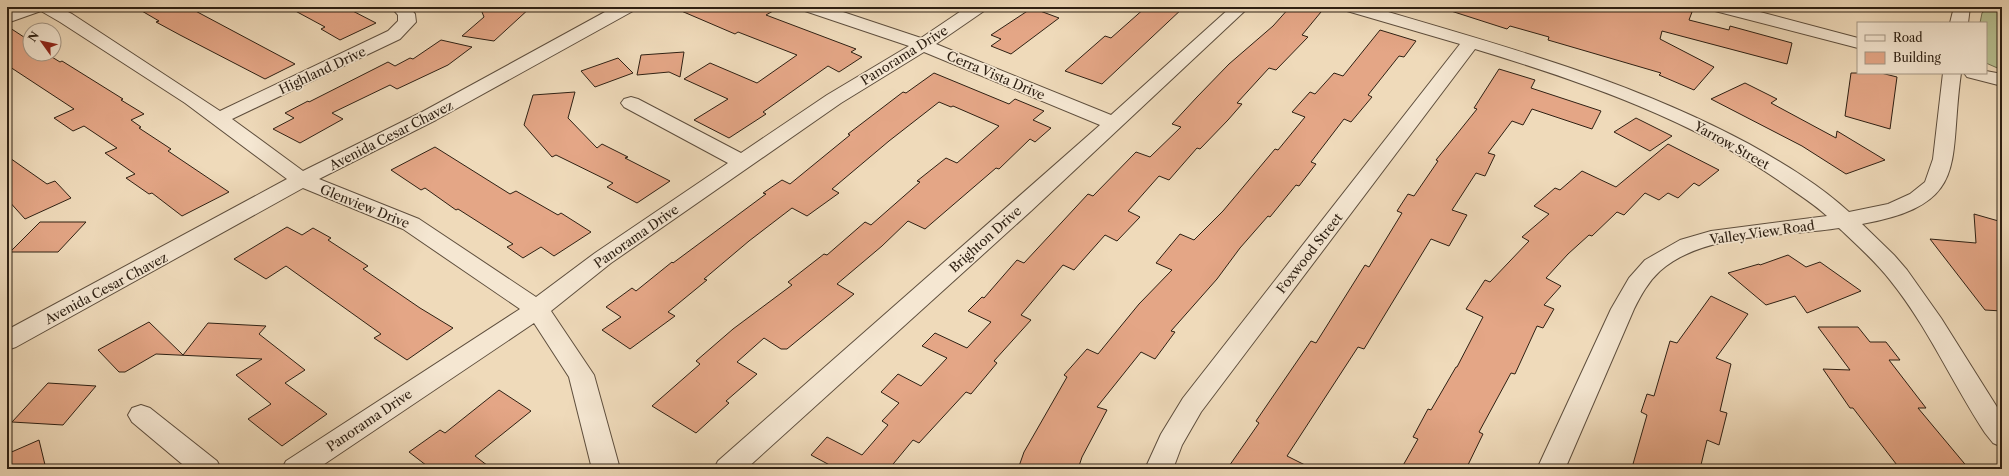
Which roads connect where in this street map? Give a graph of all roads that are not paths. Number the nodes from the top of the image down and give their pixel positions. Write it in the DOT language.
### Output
graph roads {
  1 [pos="37,7"];
  2 [pos="44,7"];
  3 [pos="399,7"];
  4 [pos="627,7"];
  5 [pos="811,7"];
  6 [pos="978,7"];
  7 [pos="1241,7"];
  8 [pos="1353,7"];
  9 [pos="1722,7"];
  10 [pos="1962,7"];
  11 [pos="7,18"];
  12 [pos="1959,22"];
  13 [pos="1470,43"];
  14 [pos="1857,43"];
  15 [pos="923,45"];
  16 [pos="1952,74"];
  17 [pos="1977,74"];
  18 [pos="2002,80"];
  19 [pos="631,103"];
  20 [pos="218,119"];
  21 [pos="1113,123"];
  22 [pos="742,162"];
  23 [pos="302,180"];
  24 [pos="1844,220"];
  25 [pos="537,309"];
  26 [pos="7,341"];
  27 [pos="141,415"];
  28 [pos="2002,436"];
  29 [pos="207,469"];
  30 [pos="296,469"];
  31 [pos="606,469"];
  32 [pos="728,469"];
  33 [pos="1159,469"];
  34 [pos="1551,469"];
  1 -- 11 [label="street"];
  2 -- 20 [label="street, Glenview Drive"];
  3 -- 20 [label="street, Highland Drive"];
  4 -- 23 [label="street, Avenida Cesar Chavez"];
  5 -- 15 [label="street, Cerra Vista Drive"];
  6 -- 15 [label="street, Panorama Drive"];
  7 -- 21 [label="street, Brighton Drive"];
  8 -- 13 [label="street, Yarrow Street"];
  9 -- 14 [label="street"];
  10 -- 12 [label="street"];
  13 -- 24 [label="street, Yarrow Street"];
  13 -- 33 [label="street, Foxwood Street"];
  15 -- 21 [label="street, Cerra Vista Drive"];
  15 -- 22 [label="street, Panorama Drive"];
  16 -- 24 [label="street, Valley View Road"];
  17 -- 18 [label="street"];
  19 -- 22 [label="street"];
  20 -- 23 [label="street, Glenview Drive"];
  21 -- 32 [label="street, Brighton Drive"];
  22 -- 25 [label="street, Panorama Drive"];
  23 -- 25 [label="street, Glenview Drive"];
  23 -- 26 [label="street, Avenida Cesar Chavez"];
  24 -- 28 [label="street, Yarrow Street"];
  24 -- 34 [label="street, Valley View Road"];
  25 -- 30 [label="street, Panorama Drive"];
  25 -- 31 [label="street, Glenview Drive"];
  27 -- 29 [label="street"];
}
